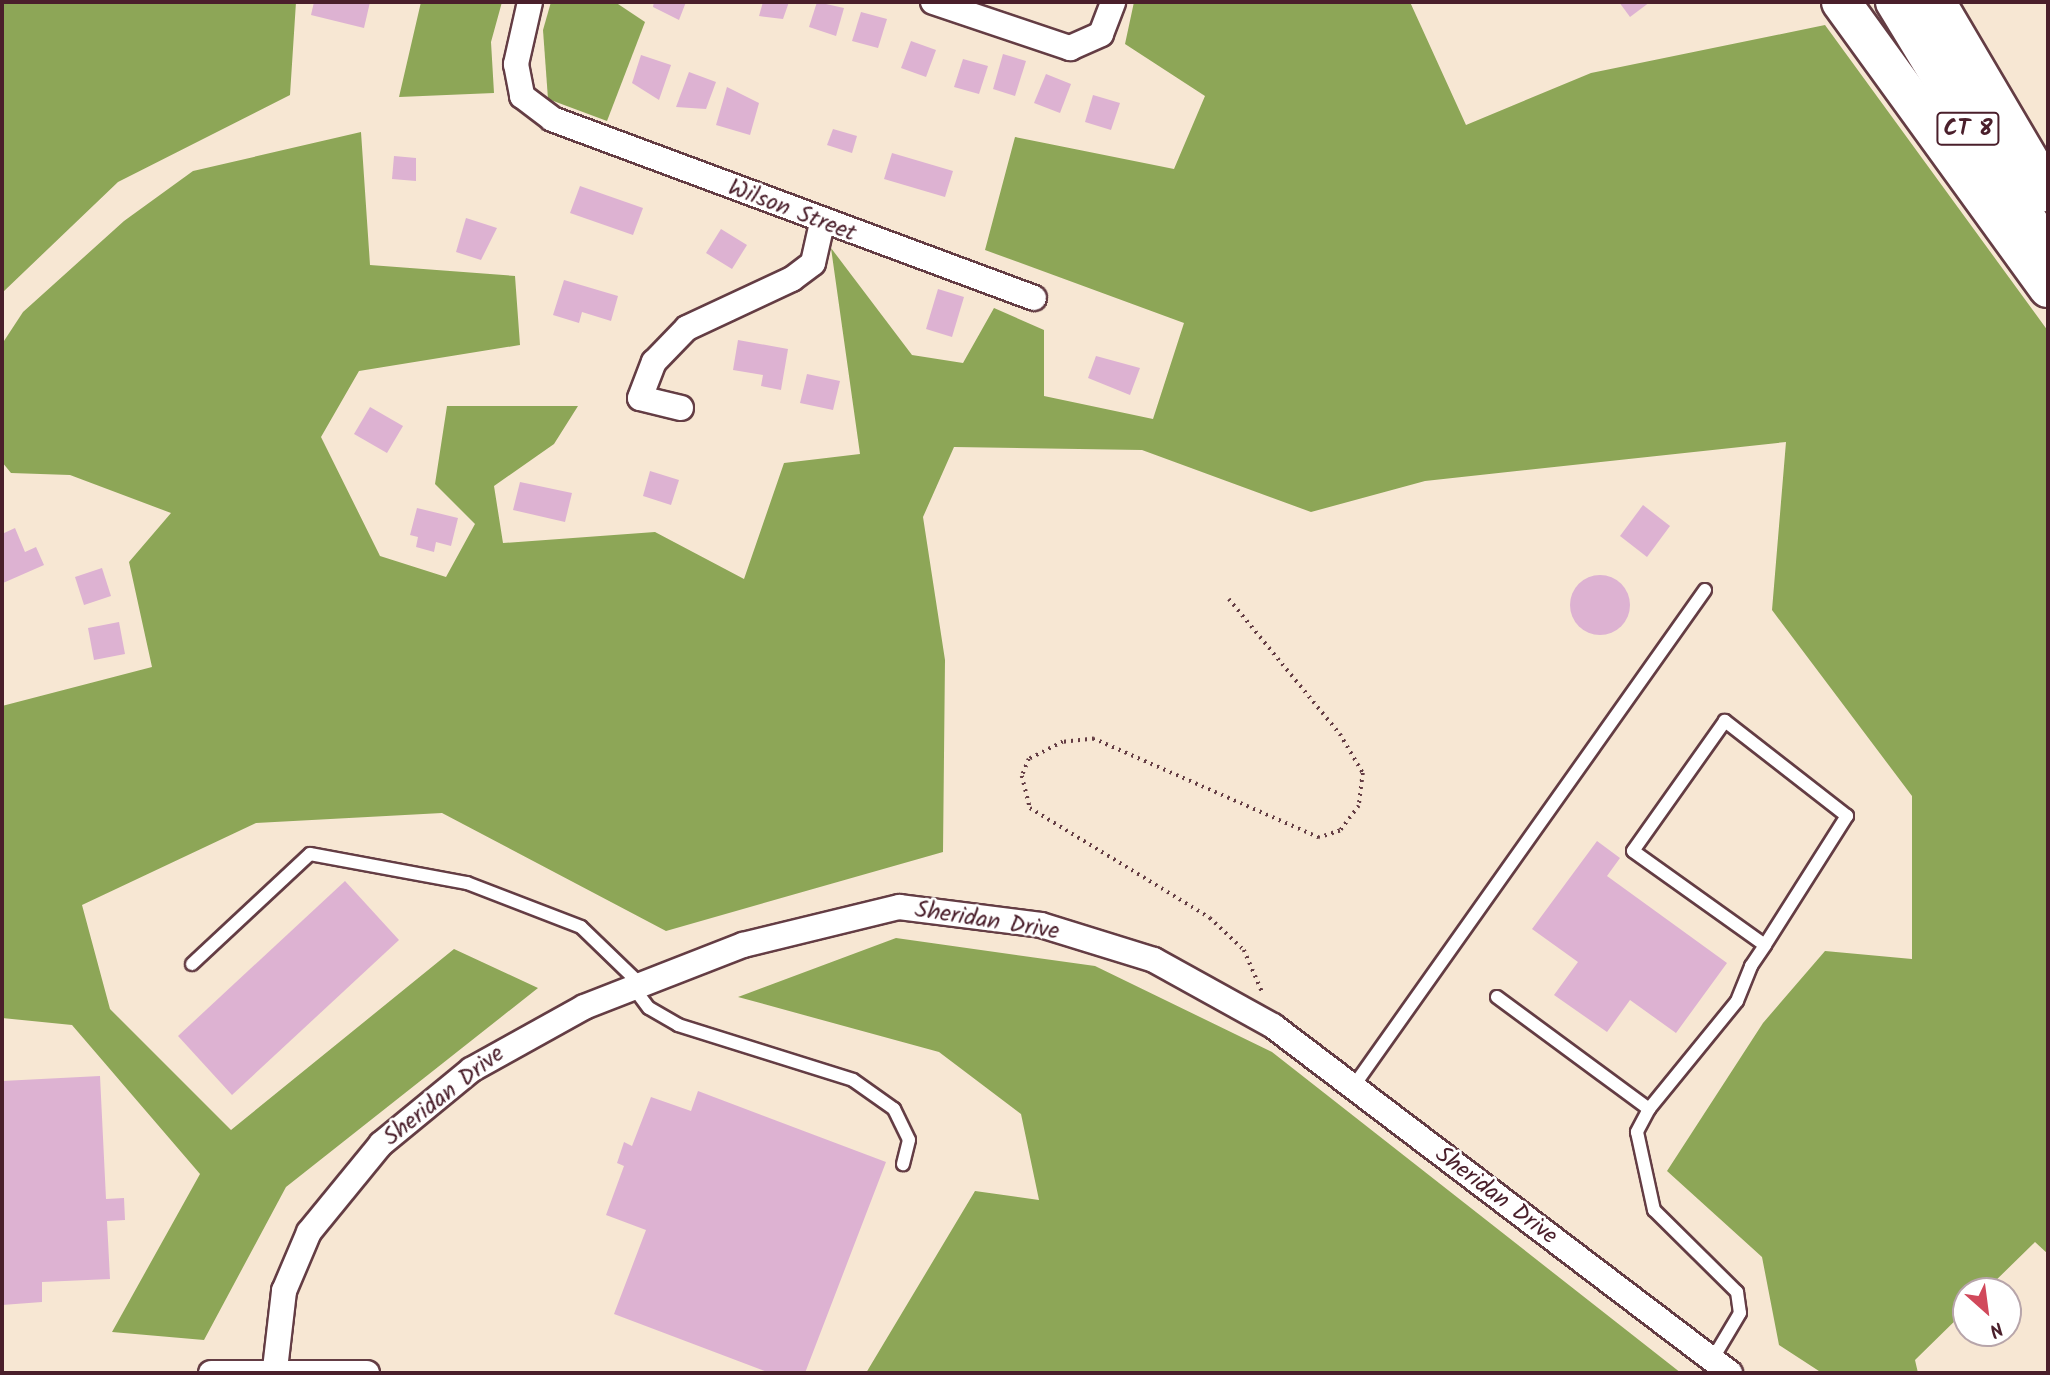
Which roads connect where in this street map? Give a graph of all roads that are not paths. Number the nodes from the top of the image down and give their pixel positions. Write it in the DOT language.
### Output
graph roads {
  1 [pos="530,2"];
  2 [pos="933,2"];
  3 [pos="1113,2"];
  4 [pos="1841,2"];
  5 [pos="1895,2"];
  6 [pos="1936,2"];
  7 [pos="2048,192"];
  8 [pos="822,223"];
  9 [pos="2048,252"];
  10 [pos="2048,288"];
  11 [pos="1034,298"];
  12 [pos="681,408"];
  13 [pos="1705,590"];
  14 [pos="1765,945"];
  15 [pos="192,964"];
  16 [pos="637,986"];
  17 [pos="1497,997"];
  18 [pos="1353,1087"];
  19 [pos="1649,1109"];
  20 [pos="903,1164"];
  21 [pos="1721,1367"];
  22 [pos="287,1371"];
  23 [pos="211,1373"];
  24 [pos="367,1373"];
  1 -- 8 [label="street, Wilson Street"];
  2 -- 3 [label="street"];
  4 -- 10 [label="highway"];
  5 -- 9 [label="highway, CT 8"];
  6 -- 7 [label="highway, CT 8"];
  8 -- 11 [label="street, Wilson Street"];
  8 -- 12 [label="street"];
  13 -- 18 [label="lane"];
  14 -- 14 [label="lane"];
  14 -- 19 [label="lane"];
  15 -- 16 [label="lane"];
  16 -- 18 [label="street, Sheridan Drive"];
  16 -- 20 [label="lane"];
  16 -- 22 [label="street, Sheridan Drive"];
  17 -- 19 [label="lane"];
  18 -- 21 [label="street, Sheridan Drive"];
  19 -- 21 [label="lane"];
  22 -- 23 [label="street"];
  22 -- 24 [label="street"];
}
